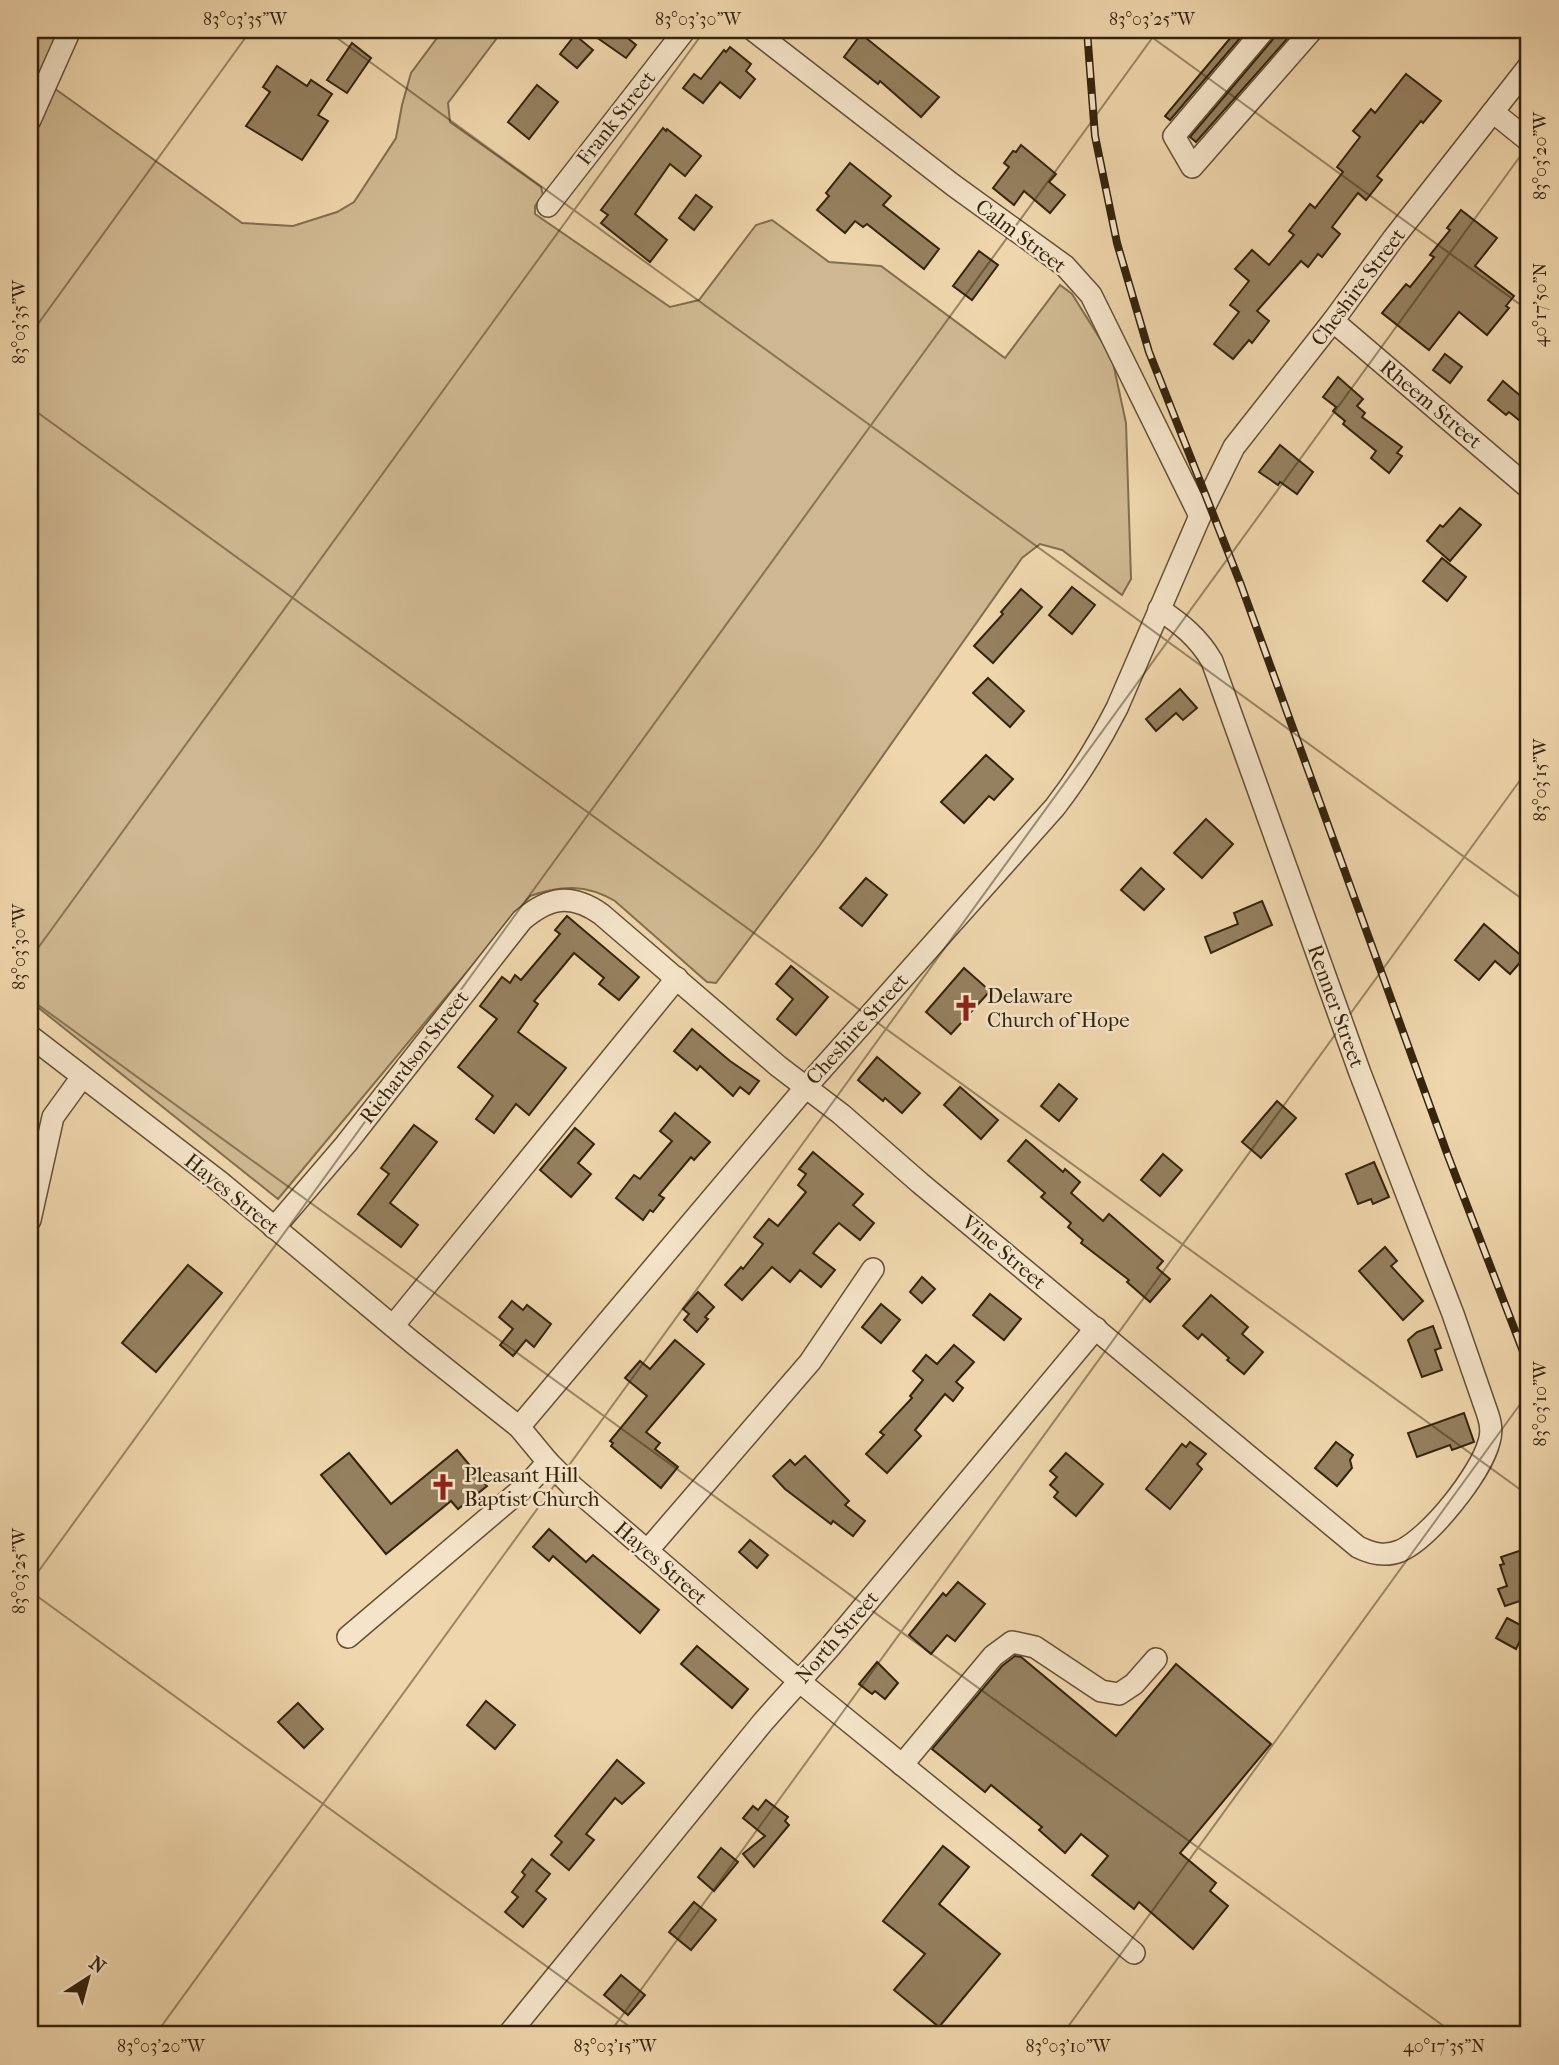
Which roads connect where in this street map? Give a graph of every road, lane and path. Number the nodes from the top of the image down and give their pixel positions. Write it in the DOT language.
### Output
graph roads {
  1 [pos="70,30"];
  2 [pos="685,30"];
  3 [pos="753,30"];
  4 [pos="1264,30"];
  5 [pos="1312,30"];
  6 [pos="1529,66"];
  7 [pos="1493,112"];
  8 [pos="30,120"];
  9 [pos="1529,141"];
  10 [pos="548,206"];
  11 [pos="1333,321"];
  12 [pos="1529,488"];
  13 [pos="1200,516"];
  14 [pos="1160,609"];
  15 [pos="563,900"];
  16 [pos="677,978"];
  17 [pos="30,1036"];
  18 [pos="82,1077"];
  19 [pos="806,1087"];
  20 [pos="33,1191"];
  21 [pos="30,1220"];
  22 [pos="274,1228"];
  23 [pos="873,1269"];
  24 [pos="393,1326"];
  25 [pos="1096,1328"];
  26 [pos="519,1427"];
  27 [pos="548,1462"];
  28 [pos="1447,1509"];
  29 [pos="648,1551"];
  30 [pos="348,1637"];
  31 [pos="1156,1659"];
  32 [pos="800,1681"];
  33 [pos="902,1765"];
  34 [pos="1134,1953"];
  35 [pos="508,2035"];
  1 -- 8 [label="street"];
  2 -- 10 [label="street, Frank Street"];
  3 -- 13 [label="street, Calm Street"];
  4 -- 5 [label="street"];
  6 -- 7 [label="street, Cheshire Street"];
  7 -- 9 [label="street"];
  7 -- 11 [label="street, Cheshire Street"];
  11 -- 12 [label="street, Rheem Street"];
  11 -- 13 [label="street, Cheshire Street"];
  13 -- 14 [label="street"];
  14 -- 19 [label="street, Cheshire Street"];
  14 -- 28 [label="street, Renner Street"];
  15 -- 16 [label="street, Vine Street"];
  15 -- 22 [label="street, Richardson Street"];
  16 -- 19 [label="street, Vine Street"];
  16 -- 24 [label="street"];
  17 -- 18 [label="street, Hayes Street"];
  18 -- 20 [label="street"];
  18 -- 22 [label="street, Hayes Street"];
  19 -- 25 [label="street, Vine Street"];
  19 -- 26 [label="street, Cheshire Street"];
  20 -- 21 [label="street"];
  22 -- 24 [label="street, Hayes Street"];
  23 -- 29 [label="street"];
  24 -- 26 [label="street, Hayes Street"];
  25 -- 28 [label="street, Vine Street"];
  25 -- 32 [label="street, North Street"];
  26 -- 27 [label="street, Hayes Street"];
  27 -- 29 [label="street, Hayes Street"];
  27 -- 30 [label="street"];
  29 -- 32 [label="street, Hayes Street"];
  31 -- 33 [label="street"];
  32 -- 33 [label="street, Hayes Street"];
  32 -- 35 [label="street, North Street"];
  33 -- 34 [label="street, Hayes Street"];
}
